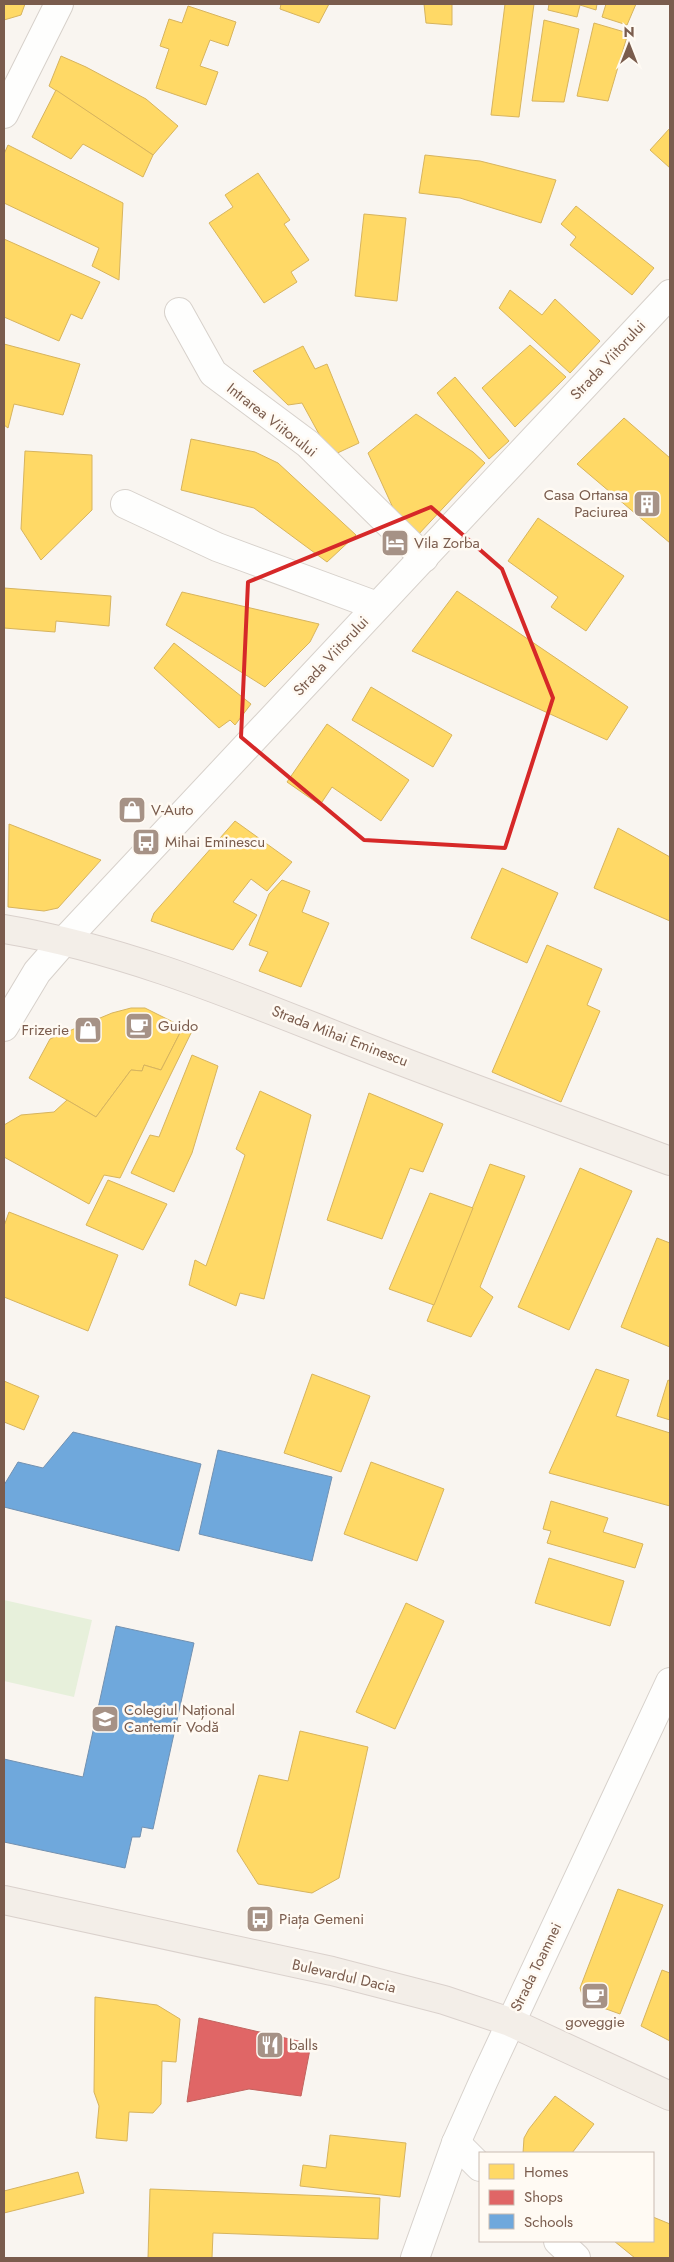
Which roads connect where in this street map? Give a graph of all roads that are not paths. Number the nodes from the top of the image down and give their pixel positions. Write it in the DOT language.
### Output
graph roads {
  1 [pos="59,4"];
  2 [pos="4,114"];
  3 [pos="670,294"];
  4 [pos="179,312"];
  5 [pos="125,504"];
  6 [pos="424,558"];
  7 [pos="377,606"];
  8 [pos="4,929"];
  9 [pos="65,940"];
  10 [pos="4,1027"];
  11 [pos="670,1162"];
  12 [pos="670,1682"];
  13 [pos="4,1900"];
  14 [pos="510,2022"];
  15 [pos="670,2096"];
  16 [pos="456,2143"];
  17 [pos="479,2165"];
  18 [pos="559,2242"];
  19 [pos="415,2258"];
  20 [pos="576,2258"];
  1 -- 2 [label="street"];
  3 -- 6 [label="street, Strada Viitorului"];
  4 -- 6 [label="street, Intrarea Viitorului"];
  5 -- 7 [label="street"];
  6 -- 7 [label="street, Strada Viitorului"];
  7 -- 9 [label="street, Strada Viitorului"];
  8 -- 9 [label="main road, Strada Mihai Eminescu"];
  9 -- 10 [label="street, Strada Viitorului"];
  9 -- 11 [label="main road, Strada Mihai Eminescu"];
  12 -- 14 [label="street, Strada Toamnei"];
  13 -- 14 [label="main road, Bulevardul Dacia"];
  14 -- 15 [label="main road, Bulevardul Dacia"];
  14 -- 16 [label="street, Strada Toamnei"];
  16 -- 17 [label="street"];
  16 -- 19 [label="street, Strada Toamnei"];
  18 -- 20 [label="street"];
}
